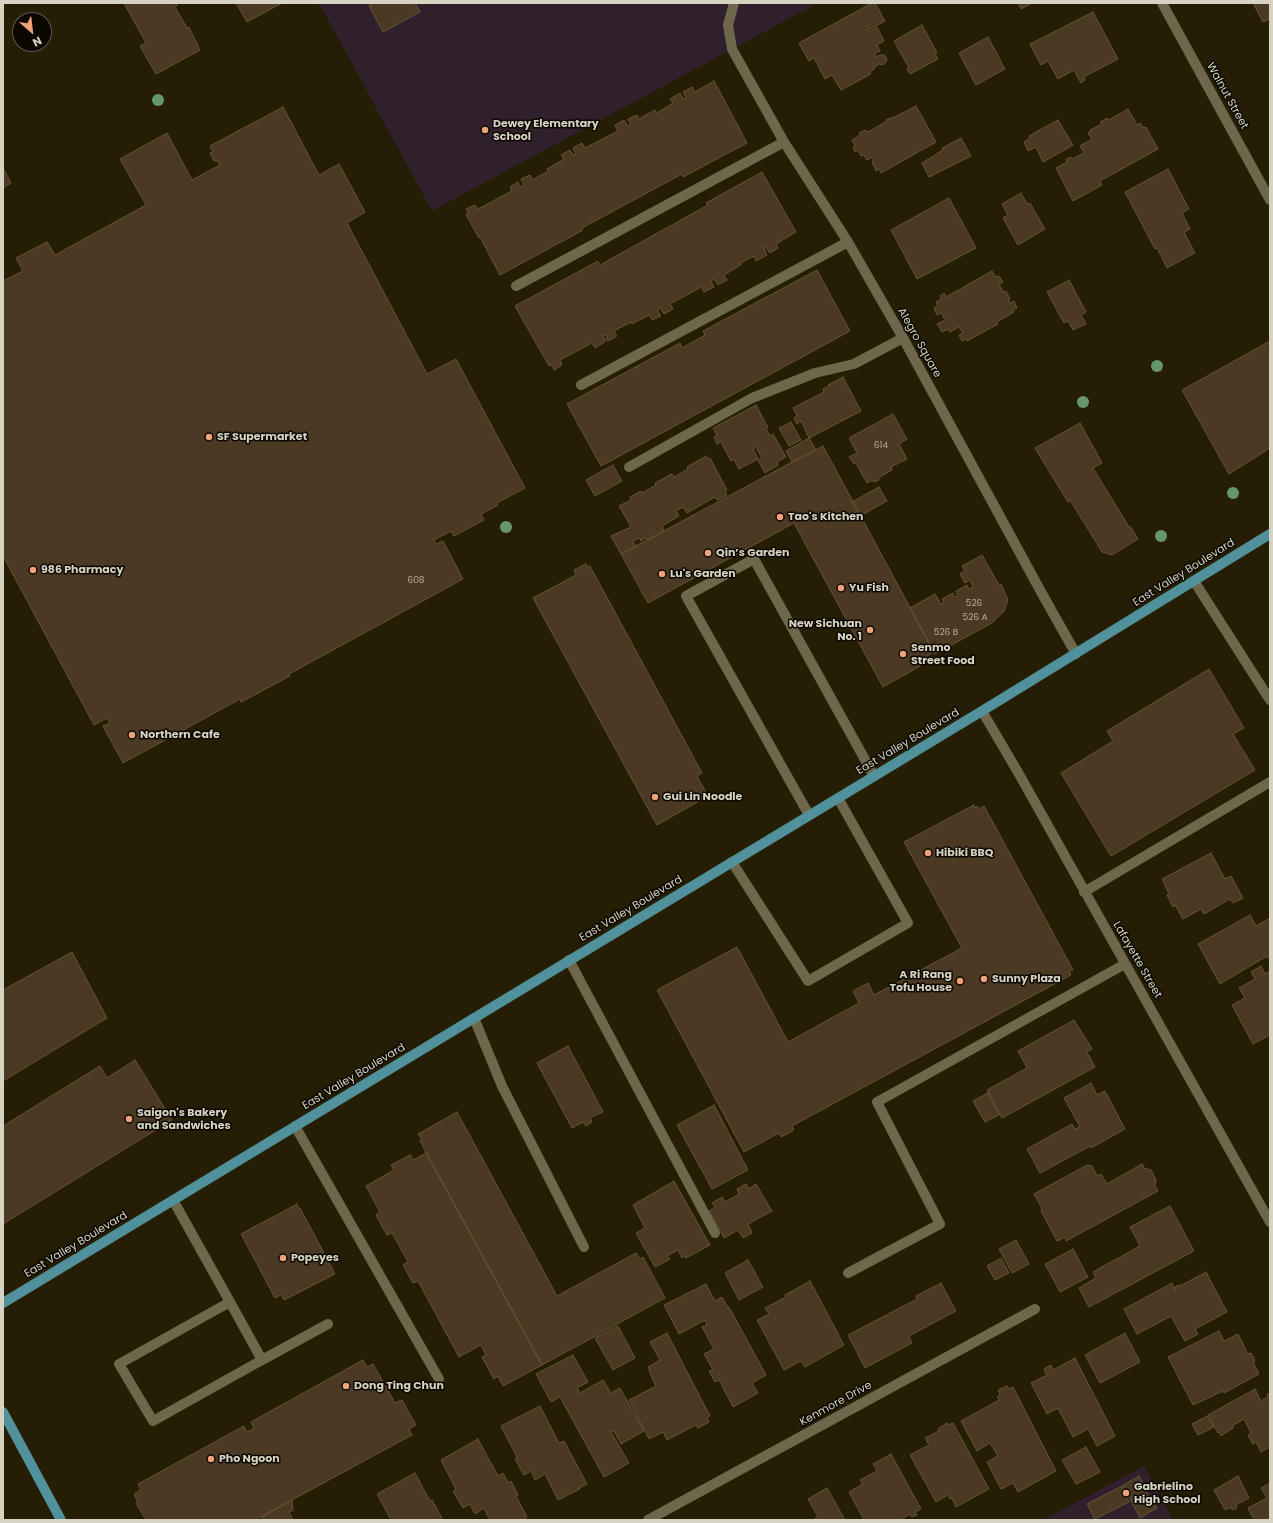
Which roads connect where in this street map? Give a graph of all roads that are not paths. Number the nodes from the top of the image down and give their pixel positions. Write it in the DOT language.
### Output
graph roads {
  1 [pos="734,3"];
  2 [pos="1162,3"];
  3 [pos="784,142"];
  4 [pos="1270,200"];
  5 [pos="848,242"];
  6 [pos="516,286"];
  7 [pos="903,338"];
  8 [pos="581,385"];
  9 [pos="629,467"];
  10 [pos="1270,534"];
  11 [pos="1194,581"];
  12 [pos="1076,654"];
  13 [pos="1270,700"];
  14 [pos="982,711"];
  15 [pos="874,776"];
  16 [pos="1270,782"];
  17 [pos="838,798"];
  18 [pos="809,815"];
  19 [pos="732,862"];
  20 [pos="1084,892"];
  21 [pos="569,960"];
  22 [pos="1125,964"];
  23 [pos="474,1018"];
  24 [pos="295,1126"];
  25 [pos="173,1200"];
  26 [pos="1270,1222"];
  27 [pos="715,1234"];
  28 [pos="584,1247"];
  29 [pos="848,1274"];
  30 [pos="230,1302"];
  31 [pos="3,1303"];
  32 [pos="1035,1309"];
  33 [pos="328,1324"];
  34 [pos="262,1360"];
  35 [pos="439,1378"];
  36 [pos="3,1412"];
  37 [pos="62,1520"];
  38 [pos="648,1520"];
  1 -- 3 [label="street, Alegro Square"];
  2 -- 4 [label="street, Walnut Street"];
  3 -- 5 [label="street, Alegro Square"];
  3 -- 6 [label="street"];
  5 -- 7 [label="street, Alegro Square"];
  5 -- 8 [label="street"];
  7 -- 9 [label="street"];
  7 -- 12 [label="street, Alegro Square"];
  10 -- 11 [label="main road, East Valley Boulevard"];
  11 -- 12 [label="main road, East Valley Boulevard"];
  11 -- 13 [label="street"];
  12 -- 14 [label="main road, East Valley Boulevard"];
  14 -- 15 [label="main road, East Valley Boulevard"];
  14 -- 20 [label="street, Lafayette Street"];
  15 -- 17 [label="main road, East Valley Boulevard"];
  15 -- 18 [label="street"];
  16 -- 20 [label="street"];
  17 -- 18 [label="main road, East Valley Boulevard"];
  17 -- 19 [label="street"];
  18 -- 19 [label="main road, East Valley Boulevard"];
  19 -- 21 [label="main road, East Valley Boulevard"];
  20 -- 22 [label="street, Lafayette Street"];
  21 -- 23 [label="main road, East Valley Boulevard"];
  21 -- 27 [label="street"];
  22 -- 26 [label="street, Lafayette Street"];
  22 -- 29 [label="street"];
  23 -- 24 [label="main road, East Valley Boulevard"];
  23 -- 28 [label="street"];
  24 -- 25 [label="main road, East Valley Boulevard"];
  24 -- 35 [label="street"];
  25 -- 30 [label="street"];
  25 -- 31 [label="main road, East Valley Boulevard"];
  30 -- 34 [label="street"];
  30 -- 34 [label="street"];
  32 -- 38 [label="street, Kenmore Drive"];
  33 -- 34 [label="street"];
  36 -- 37 [label="main road"];
}
